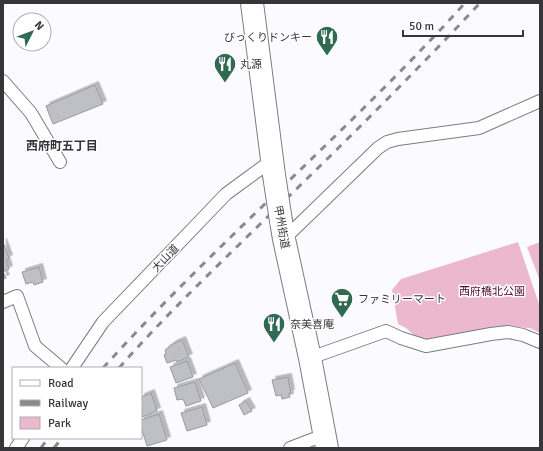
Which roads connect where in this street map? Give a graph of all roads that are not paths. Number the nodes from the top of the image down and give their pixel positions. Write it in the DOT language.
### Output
graph roads {
  1 [pos="252,3"];
  2 [pos="3,81"];
  3 [pos="540,101"];
  4 [pos="60,162"];
  5 [pos="272,168"];
  6 [pos="282,230"];
  7 [pos="3,302"];
  8 [pos="540,342"];
  9 [pos="310,358"];
  10 [pos="60,367"];
  11 [pos="73,367"];
  12 [pos="22,439"];
  13 [pos="325,442"];
  14 [pos="16,448"];
  15 [pos="290,448"];
  1 -- 5 [label="highway, 甲州街道"];
  2 -- 4 [label="street"];
  3 -- 6 [label="street"];
  5 -- 6 [label="highway, 甲州街道, bridge"];
  5 -- 11 [label="street, 大山道"];
  6 -- 9 [label="highway, 甲州街道"];
  7 -- 10 [label="street"];
  8 -- 9 [label="street"];
  9 -- 13 [label="highway, 甲州街道"];
  12 -- 14 [label="street"];
  13 -- 15 [label="street"];
}
